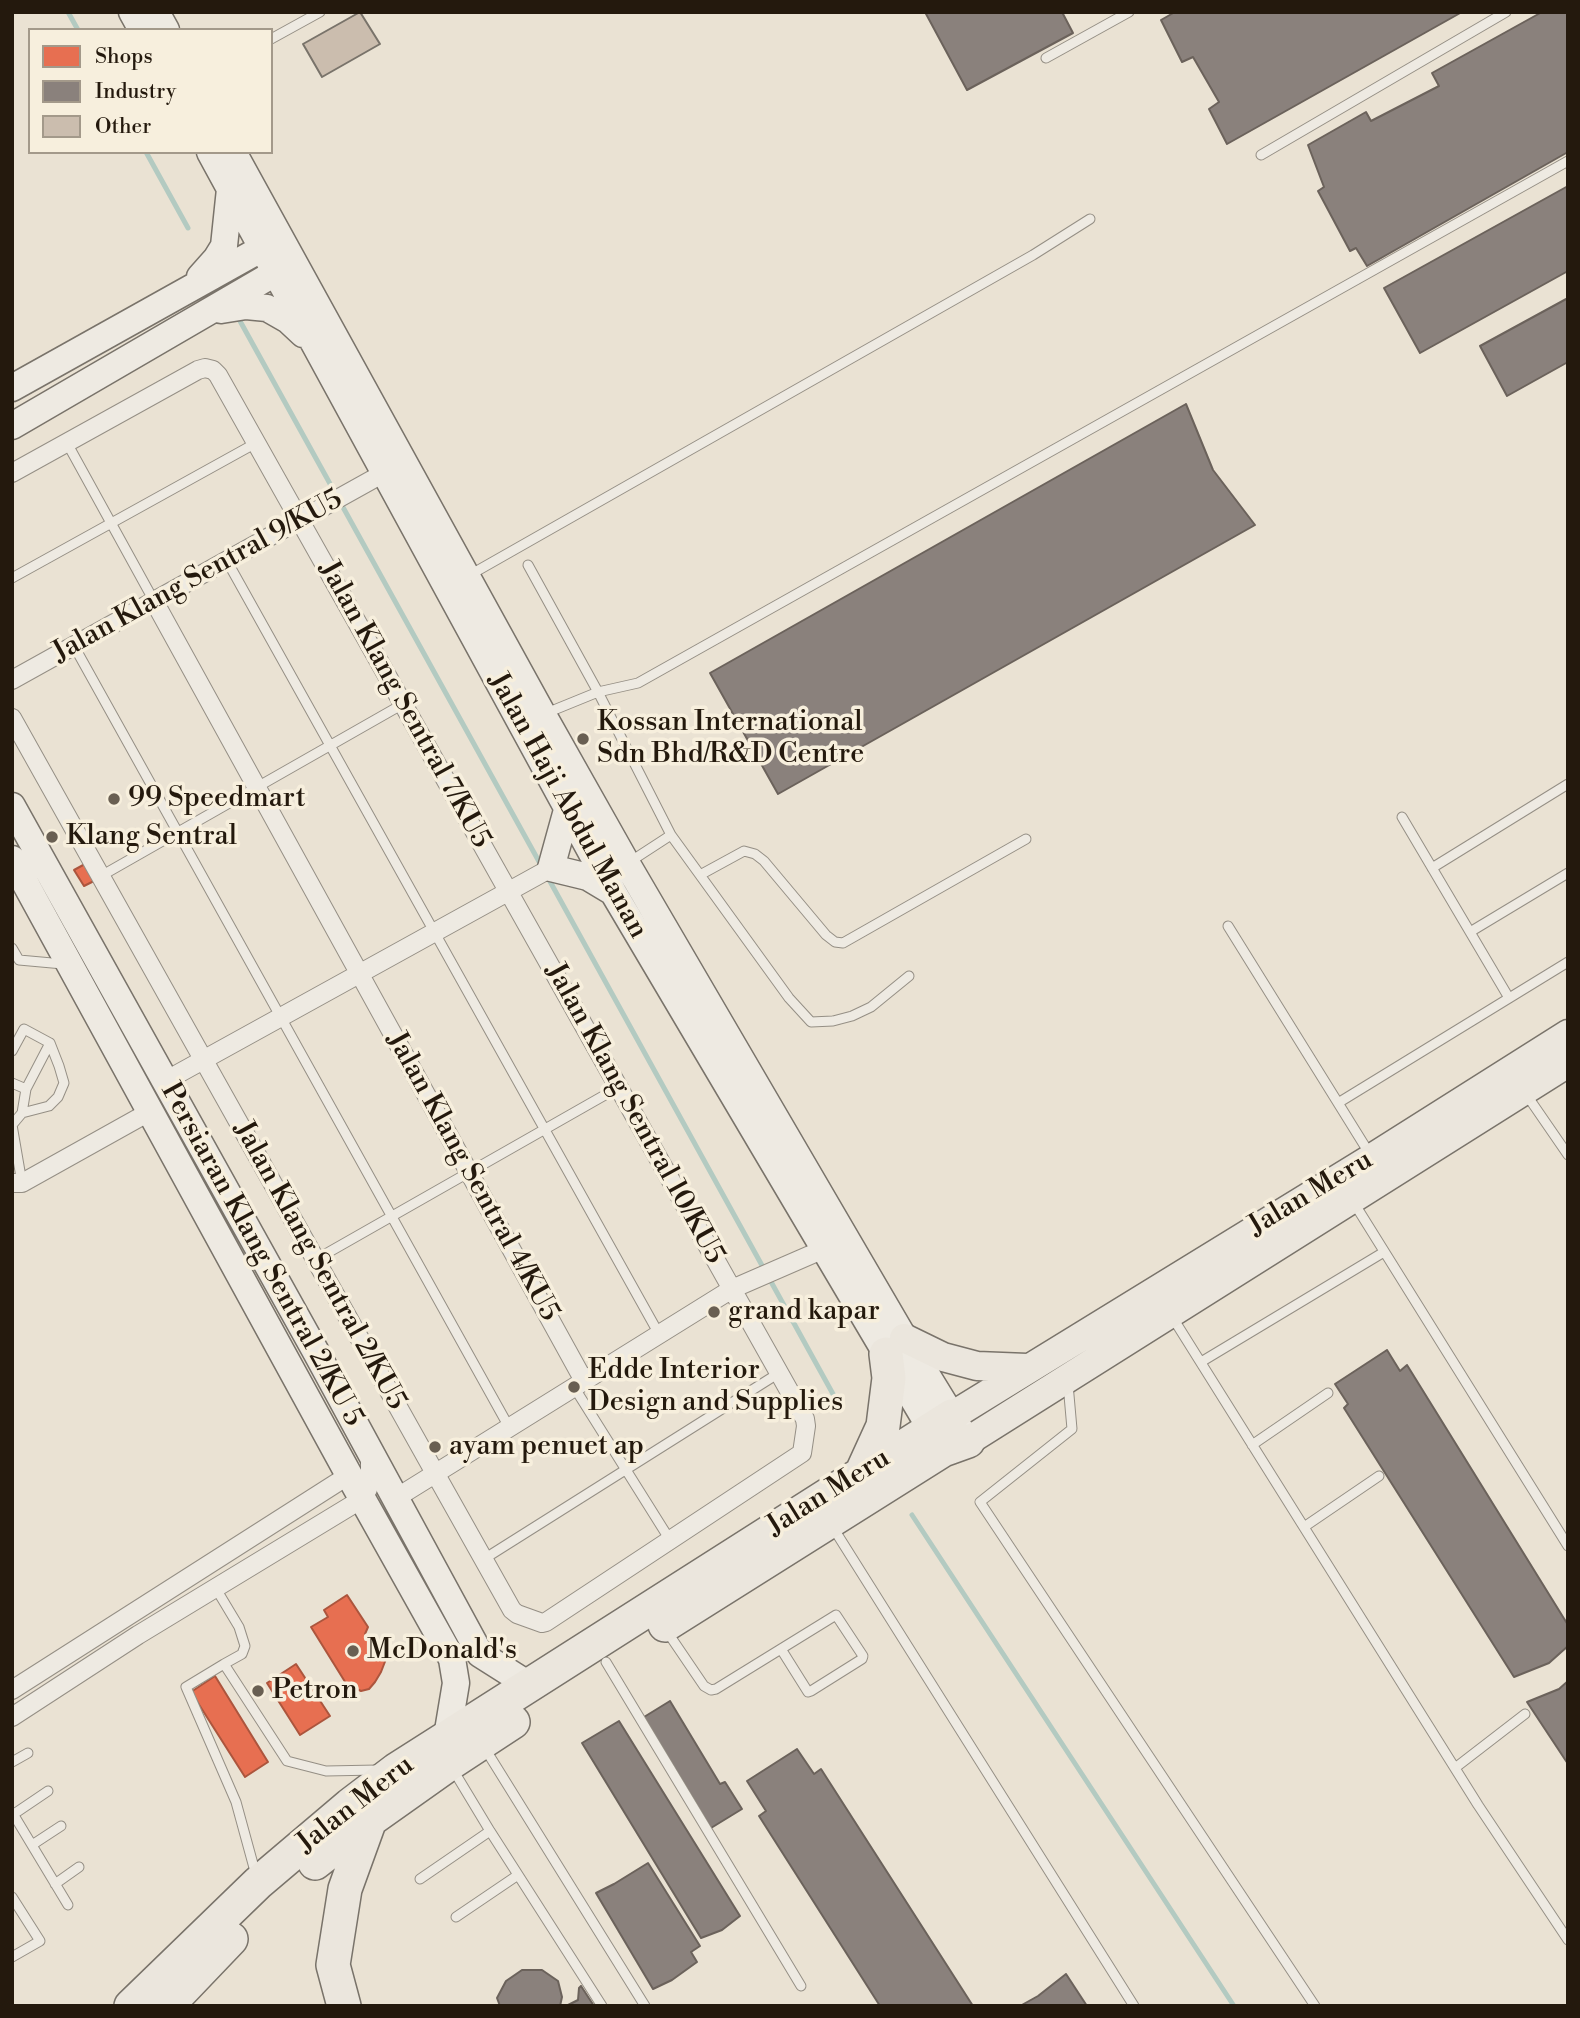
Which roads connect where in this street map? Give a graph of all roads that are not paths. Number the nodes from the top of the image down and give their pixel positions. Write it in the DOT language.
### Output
graph roads {
  1 [pos="132,12"];
  2 [pos="156,12"];
  3 [pos="320,12"];
  4 [pos="1129,12"];
  5 [pos="1507,12"];
  6 [pos="141,28"];
  7 [pos="165,28"];
  8 [pos="273,38"];
  9 [pos="1046,58"];
  10 [pos="211,154"];
  11 [pos="234,154"];
  12 [pos="1261,155"];
  13 [pos="1568,161"];
  14 [pos="230,189"];
  15 [pos="1090,219"];
  16 [pos="261,249"];
  17 [pos="282,263"];
  18 [pos="190,289"];
  19 [pos="207,313"];
  20 [pos="312,342"];
  21 [pos="12,388"];
  22 [pos="12,426"];
  23 [pos="67,443"];
  24 [pos="256,443"];
  25 [pos="12,473"];
  26 [pos="384,473"];
  27 [pos="299,520"];
  28 [pos="112,523"];
  29 [pos="227,561"];
  30 [pos="527,565"];
  31 [pos="467,577"];
  32 [pos="12,578"];
  33 [pos="155,601"];
  34 [pos="74,646"];
  35 [pos="12,680"];
  36 [pos="598,692"];
  37 [pos="403,704"];
  38 [pos="543,715"];
  39 [pos="12,718"];
  40 [pos="330,746"];
  41 [pos="1568,784"];
  42 [pos="257,787"];
  43 [pos="12,806"];
  44 [pos="567,810"];
  45 [pos="1402,817"];
  46 [pos="178,832"];
  47 [pos="671,835"];
  48 [pos="1026,839"];
  49 [pos="12,859"];
  50 [pos="627,864"];
  51 [pos="551,867"];
  52 [pos="1432,868"];
  53 [pos="1568,873"];
  54 [pos="700,874"];
  55 [pos="101,876"];
  56 [pos="509,891"];
  57 [pos="613,892"];
  58 [pos="1228,926"];
  59 [pos="434,932"];
  60 [pos="1470,932"];
  61 [pos="12,948"];
  62 [pos="1568,962"];
  63 [pos="71,965"];
  64 [pos="359,972"];
  65 [pos="909,975"];
  66 [pos="1509,998"];
  67 [pos="280,1016"];
  68 [pos="1568,1034"];
  69 [pos="50,1043"];
  70 [pos="12,1052"];
  71 [pos="203,1059"];
  72 [pos="1568,1063"];
  73 [pos="165,1081"];
  74 [pos="12,1083"];
  75 [pos="619,1087"];
  76 [pos="26,1088"];
  77 [pos="1523,1090"];
  78 [pos="1338,1103"];
  79 [pos="151,1111"];
  80 [pos="22,1113"];
  81 [pos="12,1125"];
  82 [pos="545,1130"];
  83 [pos="1568,1155"];
  84 [pos="1372,1158"];
  85 [pos="469,1173"];
  86 [pos="17,1183"];
  87 [pos="1351,1199"];
  88 [pos="391,1217"];
  89 [pos="824,1249"];
  90 [pos="1384,1252"];
  91 [pos="315,1260"];
  92 [pos="732,1289"];
  93 [pos="1170,1314"];
  94 [pos="659,1334"];
  95 [pos="895,1346"];
  96 [pos="316,1352"];
  97 [pos="1200,1362"];
  98 [pos="289,1366"];
  99 [pos="1027,1368"];
  100 [pos="779,1373"];
  101 [pos="1067,1379"];
  102 [pos="579,1384"];
  103 [pos="1328,1393"];
  104 [pos="509,1427"];
  105 [pos="948,1434"];
  106 [pos="1252,1445"];
  107 [pos="370,1451"];
  108 [pos="626,1470"];
  109 [pos="862,1472"];
  110 [pos="435,1473"];
  111 [pos="349,1475"];
  112 [pos="1379,1476"];
  113 [pos="396,1498"];
  114 [pos="362,1499"];
  115 [pos="829,1522"];
  116 [pos="1304,1527"];
  117 [pos="670,1540"];
  118 [pos="1568,1546"];
  119 [pos="484,1559"];
  120 [pos="215,1587"];
  121 [pos="122,1620"];
  122 [pos="663,1626"];
  123 [pos="132,1639"];
  124 [pos="781,1649"];
  125 [pos="606,1662"];
  126 [pos="224,1664"];
  127 [pos="529,1685"];
  128 [pos="12,1690"];
  129 [pos="1525,1714"];
  130 [pos="12,1717"];
  131 [pos="482,1742"];
  132 [pos="448,1750"];
  133 [pos="28,1753"];
  134 [pos="12,1762"];
  135 [pos="1455,1768"];
  136 [pos="396,1770"];
  137 [pos="47,1791"];
  138 [pos="13,1813"];
  139 [pos="370,1820"];
  140 [pos="61,1826"];
  141 [pos="490,1831"];
  142 [pos="32,1845"];
  143 [pos="79,1867"];
  144 [pos="518,1875"];
  145 [pos="420,1879"];
  146 [pos="258,1883"];
  147 [pos="55,1884"];
  148 [pos="12,1897"];
  149 [pos="68,1905"];
  150 [pos="456,1917"];
  151 [pos="1568,1940"];
  152 [pos="12,1957"];
  153 [pos="801,1986"];
  154 [pos="131,2006"];
  155 [pos="167,2006"];
  156 [pos="344,2006"];
  157 [pos="602,2006"];
  158 [pos="645,2006"];
  159 [pos="1134,2006"];
  160 [pos="1315,2006"];
  1 -- 6 [label="street"];
  2 -- 7 [label="street"];
  3 -- 8 [label="lane"];
  4 -- 9 [label="lane"];
  5 -- 12 [label="lane"];
  10 -- 14 [label="street"];
  11 -- 17 [label="street, Jalan Haji Abdul Manan"];
  13 -- 36 [label="lane"];
  14 -- 16 [label="street"];
  14 -- 18 [label="street"];
  15 -- 31 [label="lane"];
  16 -- 17 [label="street"];
  16 -- 18 [label="street"];
  17 -- 19 [label="street"];
  17 -- 20 [label="street, Jalan Haji Abdul Manan"];
  17 -- 31 [label="street, Jalan Haji Abdul Manan"];
  18 -- 21 [label="street"];
  19 -- 20 [label="street"];
  19 -- 22 [label="street"];
  20 -- 26 [label="street, Jalan Haji Abdul Manan"];
  23 -- 24 [label="street, Jalan Klang Sentral 7/KU5"];
  23 -- 25 [label="street"];
  23 -- 28 [label="lane"];
  24 -- 27 [label="street, Jalan Klang Sentral 7/KU5"];
  24 -- 28 [label="lane"];
  26 -- 27 [label="street, Jalan Klang Sentral 9/KU5"];
  26 -- 44 [label="street, Jalan Haji Abdul Manan"];
  27 -- 29 [label="street, Jalan Klang Sentral 9/KU5"];
  27 -- 37 [label="street, Jalan Klang Sentral 7/KU5"];
  28 -- 32 [label="lane"];
  28 -- 33 [label="lane"];
  29 -- 33 [label="street, Jalan Klang Sentral 9/KU5"];
  29 -- 40 [label="lane"];
  30 -- 36 [label="lane"];
  31 -- 38 [label="street, Jalan Haji Abdul Manan"];
  33 -- 34 [label="street, Jalan Klang Sentral 9/KU5"];
  33 -- 42 [label="street, Jalan Klang Sentral 4/KU5"];
  34 -- 35 [label="street, Jalan Klang Sentral 9/KU5"];
  34 -- 46 [label="lane"];
  36 -- 38 [label="lane"];
  36 -- 47 [label="lane"];
  37 -- 40 [label="lane"];
  37 -- 56 [label="street, Jalan Klang Sentral 7/KU5"];
  38 -- 50 [label="street, Jalan Haji Abdul Manan"];
  39 -- 55 [label="street, Jalan Klang Sentral 2/KU5"];
  40 -- 42 [label="lane"];
  40 -- 59 [label="lane"];
  41 -- 52 [label="lane"];
  42 -- 46 [label="lane"];
  42 -- 64 [label="street, Jalan Klang Sentral 4/KU5"];
  43 -- 73 [label="street, Persiaran Klang Sentral 2/KU 5"];
  44 -- 51 [label="street"];
  44 -- 57 [label="street, Jalan Haji Abdul Manan"];
  45 -- 52 [label="lane"];
  46 -- 55 [label="lane"];
  46 -- 67 [label="lane"];
  47 -- 50 [label="lane"];
  47 -- 54 [label="lane"];
  48 -- 54 [label="lane"];
  49 -- 63 [label="street, Persiaran Klang Sentral 2/KU 5"];
  50 -- 95 [label="street, Jalan Haji Abdul Manan"];
  51 -- 56 [label="street"];
  51 -- 57 [label="street"];
  52 -- 60 [label="lane"];
  53 -- 60 [label="lane"];
  54 -- 65 [label="lane"];
  55 -- 71 [label="street, Jalan Klang Sentral 2/KU5"];
  56 -- 59 [label="street"];
  56 -- 75 [label="street, Jalan Klang Sentral 10/KU5"];
  57 -- 89 [label="street, Jalan Haji Abdul Manan"];
  58 -- 78 [label="lane"];
  59 -- 64 [label="street"];
  59 -- 82 [label="lane"];
  60 -- 66 [label="lane"];
  61 -- 63 [label="lane"];
  62 -- 66 [label="lane"];
  63 -- 79 [label="street, Persiaran Klang Sentral 2/KU 5"];
  64 -- 67 [label="street"];
  64 -- 85 [label="street, Jalan Klang Sentral 4/KU5"];
  66 -- 78 [label="lane"];
  67 -- 71 [label="street"];
  67 -- 88 [label="lane"];
  68 -- 84 [label="main road, Jalan Meru"];
  69 -- 70 [label="lane"];
  69 -- 76 [label="lane"];
  69 -- 80 [label="lane"];
  71 -- 73 [label="street"];
  71 -- 91 [label="street, Jalan Klang Sentral 2/KU5"];
  72 -- 77 [label="main road, Jalan Meru"];
  73 -- 96 [label="street, Persiaran Klang Sentral 2/KU 5"];
  74 -- 76 [label="lane"];
  75 -- 82 [label="lane"];
  75 -- 92 [label="street, Jalan Klang Sentral 10/KU5"];
  76 -- 80 [label="lane"];
  77 -- 83 [label="lane"];
  77 -- 87 [label="main road, Jalan Meru"];
  78 -- 84 [label="lane"];
  79 -- 86 [label="street"];
  79 -- 98 [label="street, Persiaran Klang Sentral 2/KU 5"];
  80 -- 81 [label="lane"];
  81 -- 86 [label="lane"];
  82 -- 85 [label="lane"];
  82 -- 94 [label="lane"];
  84 -- 99 [label="main road, Jalan Meru"];
  85 -- 88 [label="lane"];
  85 -- 102 [label="street, Jalan Klang Sentral 4/KU5"];
  87 -- 90 [label="lane"];
  87 -- 93 [label="main road, Jalan Meru"];
  88 -- 91 [label="lane"];
  88 -- 104 [label="lane"];
  89 -- 92 [label="street"];
  89 -- 95 [label="street, Jalan Haji Abdul Manan"];
  90 -- 97 [label="lane"];
  90 -- 118 [label="lane"];
  91 -- 110 [label="street, Jalan Klang Sentral 2/KU5"];
  92 -- 94 [label="street"];
  92 -- 100 [label="street, Jalan Klang Sentral 10/KU5"];
  93 -- 97 [label="lane"];
  93 -- 101 [label="main road, Jalan Meru"];
  94 -- 102 [label="street"];
  95 -- 99 [label="main road"];
  95 -- 105 [label="street, Jalan Haji Abdul Manan"];
  95 -- 109 [label="highway"];
  96 -- 98 [label="street"];
  96 -- 107 [label="street, Persiaran Klang Sentral 2/KU 5"];
  97 -- 106 [label="lane"];
  98 -- 111 [label="street, Persiaran Klang Sentral 2/KU 5"];
  99 -- 105 [label="main road, Jalan Meru"];
  100 -- 108 [label="lane"];
  100 -- 117 [label="street, Jalan Klang Sentral 10/KU5"];
  101 -- 105 [label="main road, Jalan Meru"];
  101 -- 160 [label="lane"];
  102 -- 104 [label="street"];
  102 -- 108 [label="lane"];
  103 -- 106 [label="lane"];
  104 -- 110 [label="street"];
  105 -- 109 [label="highway, Jalan Meru"];
  105 -- 115 [label="highway, Jalan Meru"];
  106 -- 116 [label="lane"];
  107 -- 113 [label="street, Persiaran Klang Sentral 2/KU 5"];
  107 -- 114 [label="street"];
  108 -- 117 [label="lane"];
  108 -- 119 [label="lane"];
  109 -- 127 [label="highway, Jalan Meru"];
  110 -- 113 [label="street"];
  110 -- 119 [label="street, Jalan Klang Sentral 10/KU5"];
  111 -- 114 [label="street, Persiaran Klang Sentral 2/KU 5"];
  111 -- 121 [label="street"];
  112 -- 116 [label="lane"];
  113 -- 127 [label="street, Persiaran Klang Sentral 2/KU 5"];
  114 -- 120 [label="street"];
  114 -- 132 [label="street, Persiaran Klang Sentral 2/KU 5"];
  115 -- 122 [label="highway, Jalan Meru"];
  115 -- 159 [label="lane"];
  116 -- 135 [label="lane"];
  117 -- 119 [label="street, Jalan Klang Sentral 10/KU5"];
  120 -- 123 [label="street"];
  120 -- 126 [label="lane"];
  121 -- 123 [label="street"];
  121 -- 128 [label="street"];
  122 -- 124 [label="lane"];
  122 -- 125 [label="highway, Jalan Meru"];
  123 -- 130 [label="street"];
  124 -- 124 [label="lane"];
  125 -- 131 [label="highway, Jalan Meru"];
  125 -- 153 [label="lane"];
  126 -- 136 [label="lane"];
  126 -- 146 [label="lane"];
  127 -- 132 [label="highway, Jalan Meru"];
  129 -- 135 [label="lane"];
  131 -- 132 [label="highway, Jalan Meru"];
  131 -- 158 [label="lane"];
  132 -- 136 [label="highway, Jalan Meru"];
  132 -- 139 [label="highway, Jalan Meru"];
  132 -- 141 [label="lane"];
  133 -- 134 [label="lane"];
  135 -- 151 [label="lane"];
  136 -- 146 [label="highway, Jalan Meru"];
  137 -- 138 [label="lane"];
  138 -- 142 [label="lane"];
  139 -- 155 [label="highway, Jalan Meru"];
  139 -- 156 [label="highway"];
  140 -- 142 [label="lane"];
  141 -- 144 [label="lane"];
  141 -- 145 [label="lane"];
  142 -- 147 [label="lane"];
  143 -- 147 [label="lane"];
  144 -- 150 [label="lane"];
  144 -- 157 [label="lane"];
  146 -- 154 [label="highway, Jalan Meru"];
  147 -- 149 [label="lane"];
  148 -- 152 [label="lane"];
}
